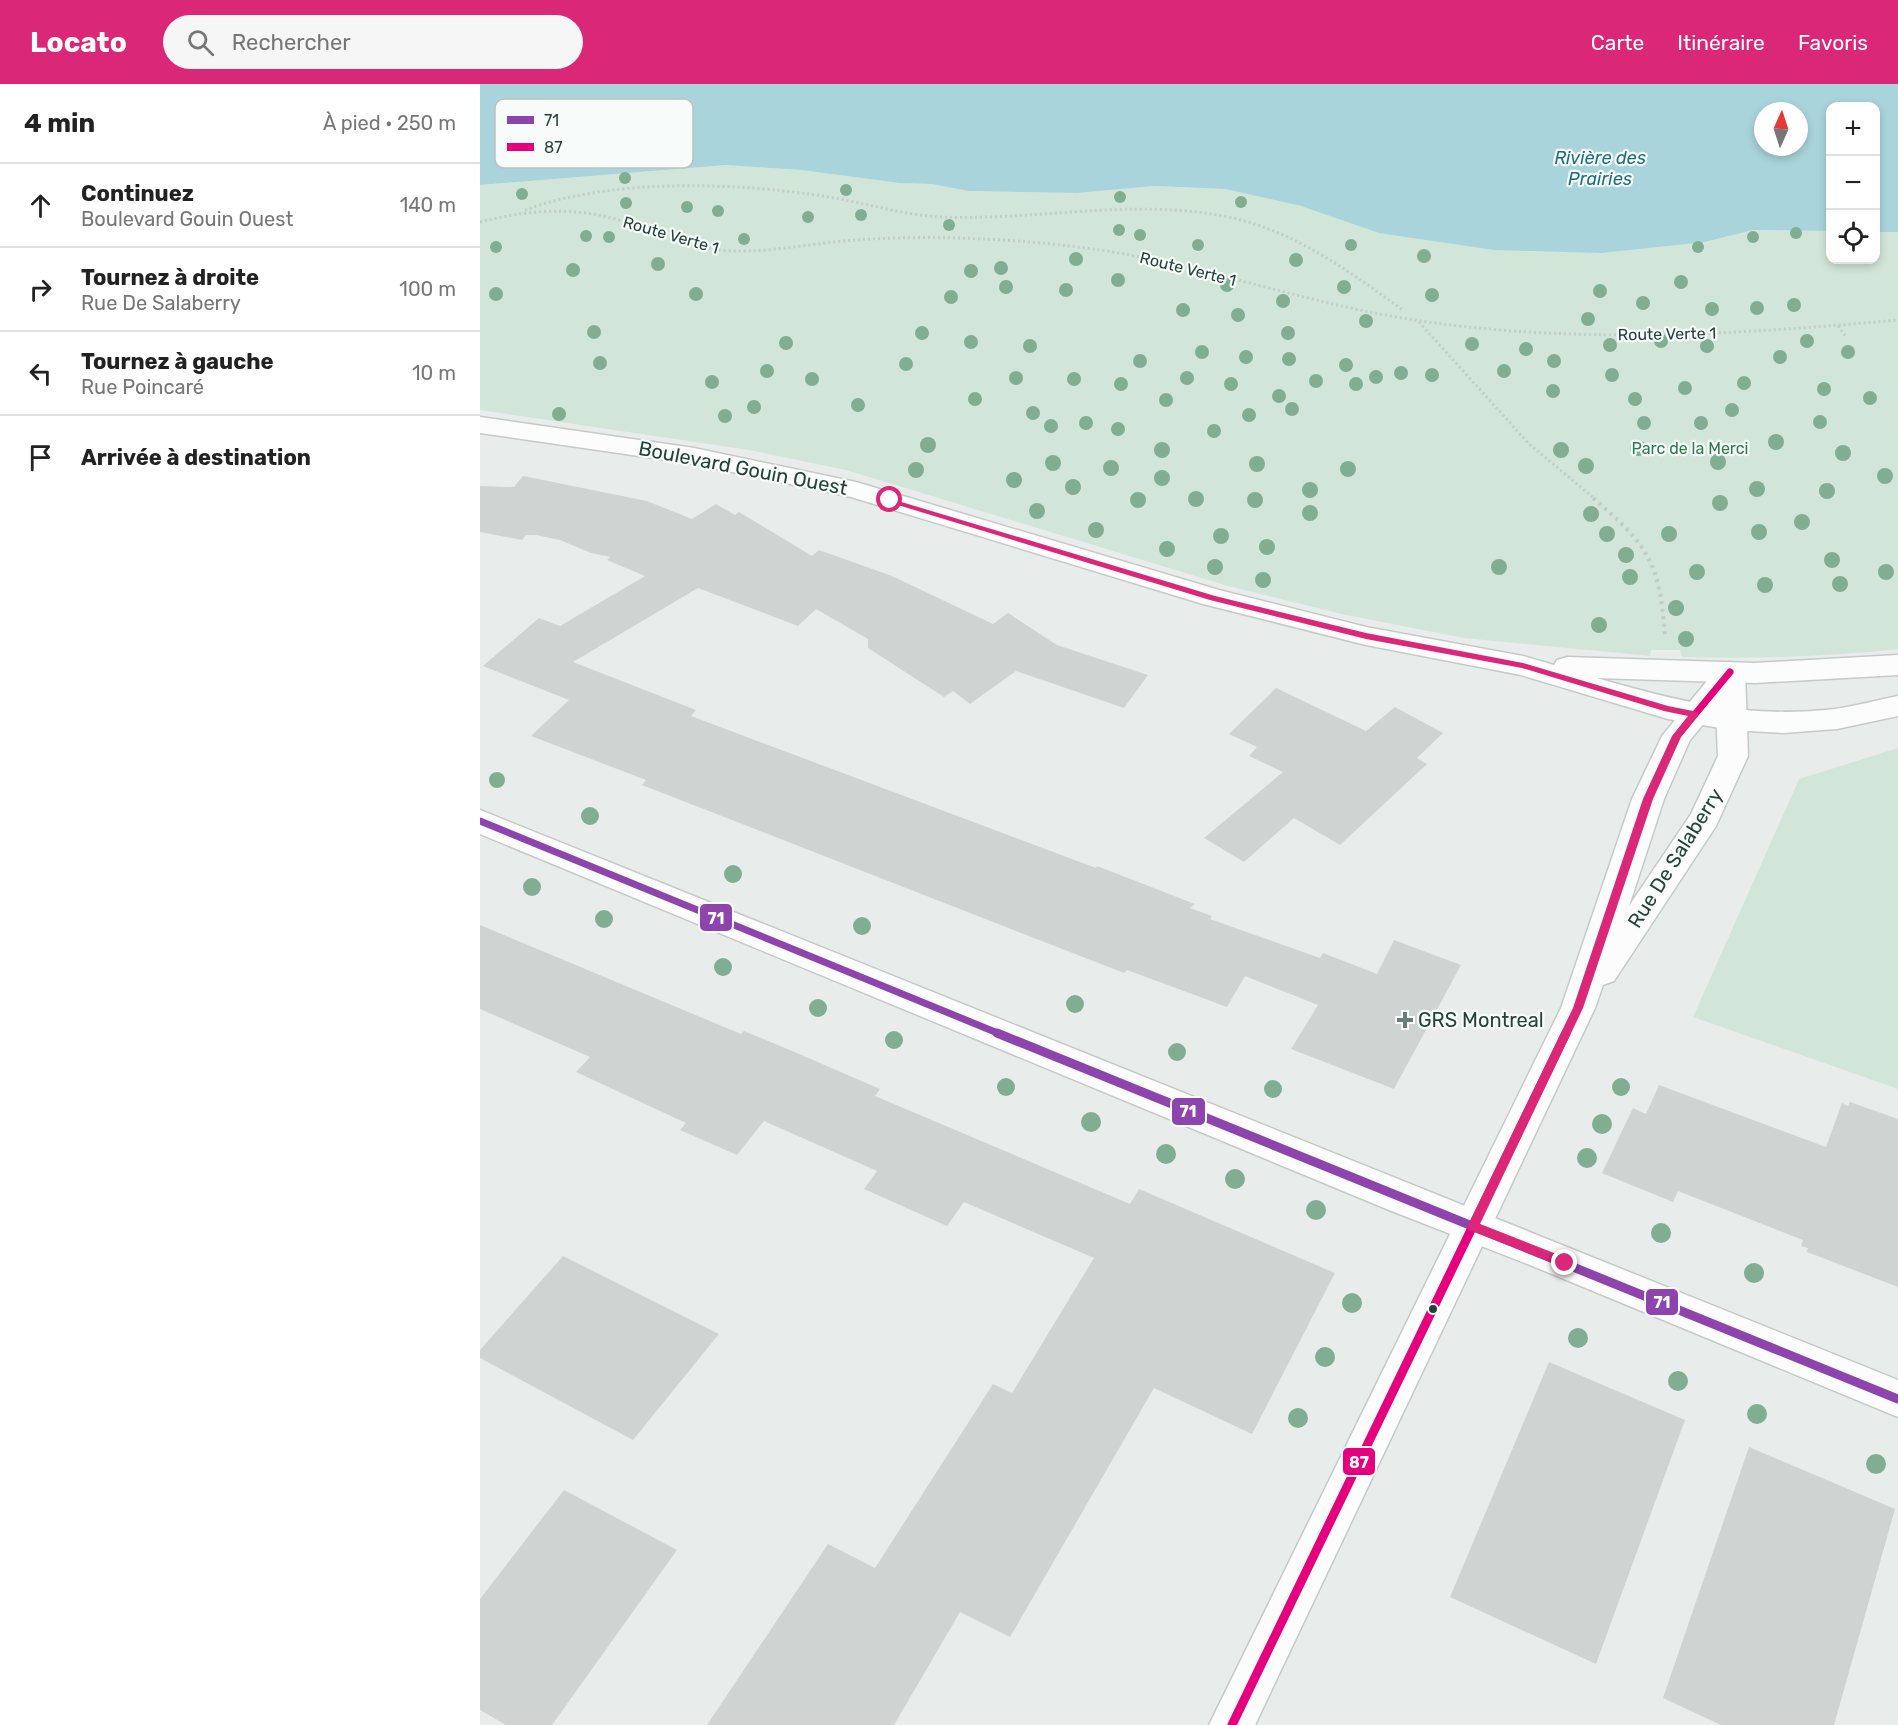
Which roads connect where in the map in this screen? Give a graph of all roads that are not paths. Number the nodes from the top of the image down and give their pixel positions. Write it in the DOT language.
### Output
graph roads {
  1 [pos="480,425"];
  2 [pos="1898,665"];
  3 [pos="1523,666"];
  4 [pos="1730,672"];
  5 [pos="1898,706"];
  6 [pos="1695,714"];
  7 [pos="1731,720"];
  8 [pos="480,821"];
  9 [pos="1578,1008"];
  10 [pos="1473,1227"];
  11 [pos="1898,1399"];
  12 [pos="1232,1725"];
  1 -- 3 [label="street, Boulevard Gouin Ouest"];
  2 -- 4 [label="street, Boulevard Gouin Ouest"];
  3 -- 4 [label="street, Boulevard Gouin Ouest"];
  3 -- 6 [label="street, Boulevard Gouin Ouest"];
  4 -- 6 [label="street, Rue De Salaberry"];
  4 -- 7 [label="street, Rue De Salaberry"];
  5 -- 7 [label="street, Boulevard Gouin Ouest"];
  6 -- 7 [label="street, Boulevard Gouin Ouest"];
  6 -- 9 [label="street, Rue De Salaberry"];
  7 -- 9 [label="street, Rue De Salaberry"];
  8 -- 10 [label="street"];
  9 -- 10 [label="street, Rue De Salaberry"];
  10 -- 11 [label="street"];
  10 -- 12 [label="street, Rue De Salaberry"];
}
